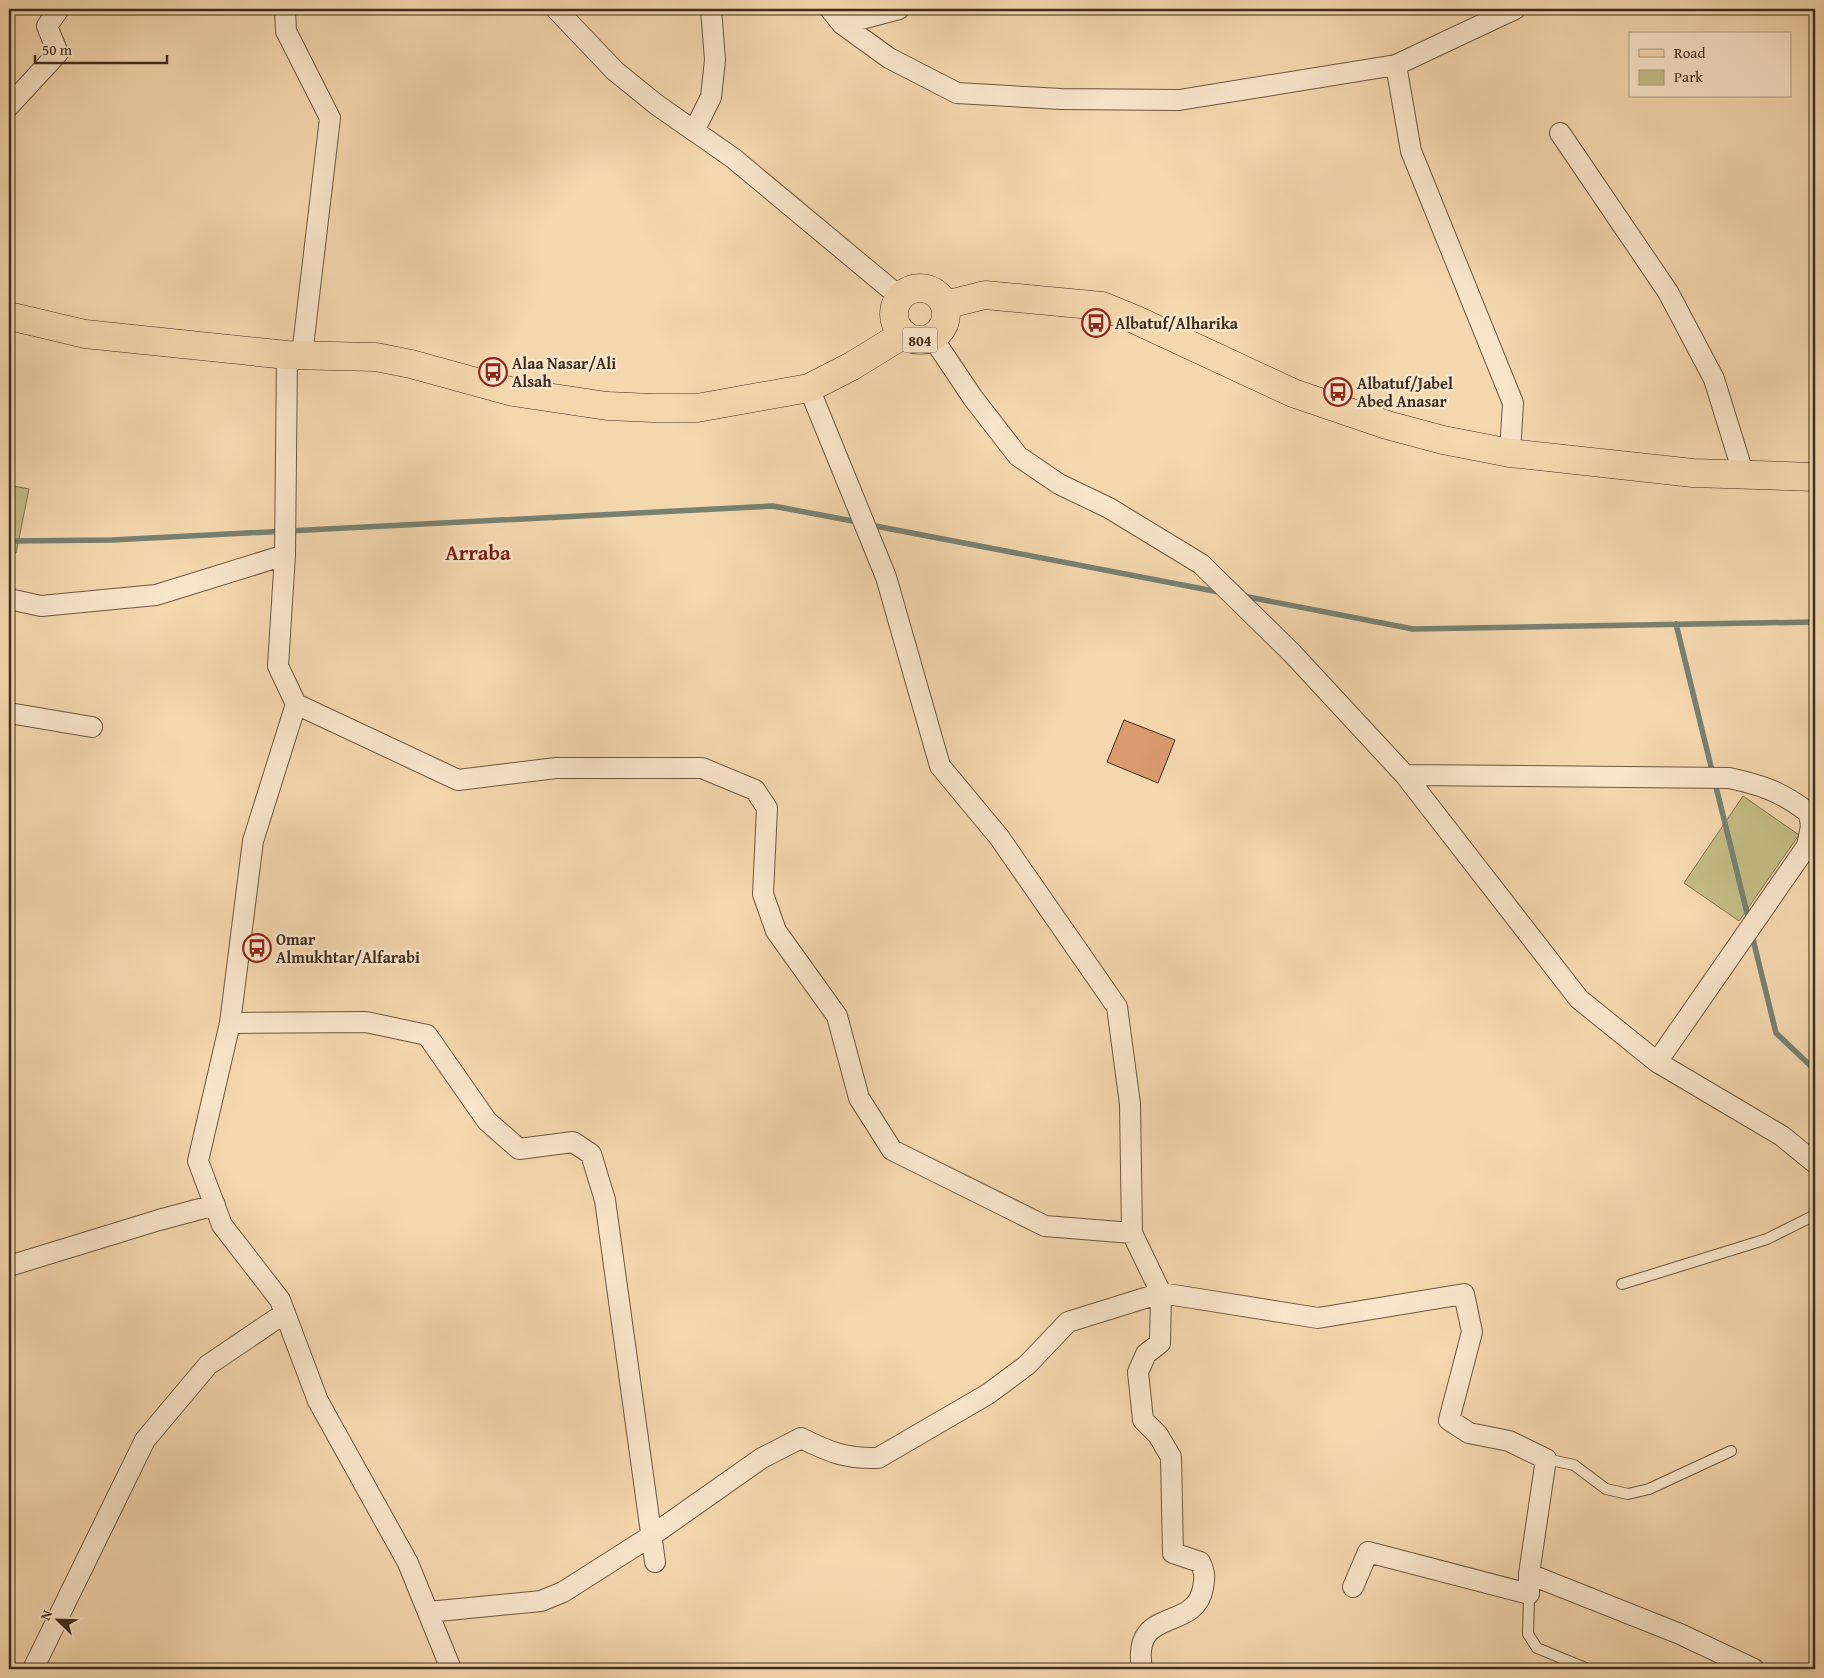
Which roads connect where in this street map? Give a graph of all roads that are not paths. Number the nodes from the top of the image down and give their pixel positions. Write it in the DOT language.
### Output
graph roads {
  1 [pos="59,9"];
  2 [pos="285,9"];
  3 [pos="556,9"];
  4 [pos="711,9"];
  5 [pos="899,9"];
  6 [pos="1515,9"];
  7 [pos="836,16"];
  8 [pos="1396,65"];
  9 [pos="9,106"];
  10 [pos="694,130"];
  11 [pos="1560,133"];
  12 [pos="900,297"];
  13 [pos="945,305"];
  14 [pos="9,316"];
  15 [pos="904,334"];
  16 [pos="932,337"];
  17 [pos="294,355"];
  18 [pos="809,388"];
  19 [pos="1510,453"];
  20 [pos="1744,476"];
  21 [pos="1815,478"];
  22 [pos="285,555"];
  23 [pos="9,598"];
  24 [pos="296,704"];
  25 [pos="9,713"];
  26 [pos="92,727"];
  27 [pos="1405,775"];
  28 [pos="230,1022"];
  29 [pos="1657,1062"];
  30 [pos="1815,1163"];
  31 [pos="215,1205"];
  32 [pos="1815,1215"];
  33 [pos="1132,1233"];
  34 [pos="9,1266"];
  35 [pos="1622,1284"];
  36 [pos="1161,1293"];
  37 [pos="285,1313"];
  38 [pos="1732,1451"];
  39 [pos="1546,1459"];
  40 [pos="651,1536"];
  41 [pos="655,1562"];
  42 [pos="1529,1584"];
  43 [pos="1353,1587"];
  44 [pos="428,1612"];
  45 [pos="33,1669"];
  46 [pos="451,1669"];
  47 [pos="1142,1669"];
  48 [pos="1588,1669"];
  49 [pos="1754,1669"];
  1 -- 9 [label="street"];
  2 -- 17 [label="street"];
  3 -- 10 [label="street"];
  4 -- 10 [label="street"];
  5 -- 7 [label="street"];
  6 -- 8 [label="street"];
  7 -- 8 [label="street"];
  8 -- 19 [label="street"];
  10 -- 12 [label="street"];
  11 -- 20 [label="street"];
  12 -- 13 [label="main road, 804"];
  12 -- 15 [label="main road, 804"];
  13 -- 16 [label="main road, 804"];
  13 -- 19 [label="main road, 804"];
  14 -- 17 [label="main road, 804"];
  15 -- 16 [label="main road, 804"];
  15 -- 18 [label="main road, 804"];
  16 -- 27 [label="street"];
  17 -- 18 [label="main road, 804"];
  17 -- 22 [label="street"];
  18 -- 33 [label="street"];
  19 -- 20 [label="main road, 804"];
  20 -- 21 [label="main road, 804"];
  22 -- 23 [label="street"];
  22 -- 24 [label="street"];
  24 -- 28 [label="street"];
  24 -- 33 [label="street"];
  25 -- 26 [label="street"];
  27 -- 29 [label="street"];
  27 -- 29 [label="street"];
  28 -- 31 [label="street"];
  28 -- 40 [label="street"];
  29 -- 30 [label="street"];
  31 -- 34 [label="street"];
  31 -- 37 [label="street"];
  32 -- 35 [label="lane"];
  33 -- 36 [label="street"];
  36 -- 39 [label="street"];
  36 -- 40 [label="street"];
  36 -- 47 [label="street"];
  37 -- 44 [label="street"];
  37 -- 45 [label="street"];
  38 -- 39 [label="lane"];
  39 -- 42 [label="street"];
  40 -- 41 [label="street"];
  40 -- 44 [label="street"];
  42 -- 43 [label="street"];
  42 -- 48 [label="lane"];
  42 -- 49 [label="street"];
  44 -- 46 [label="street"];
}
